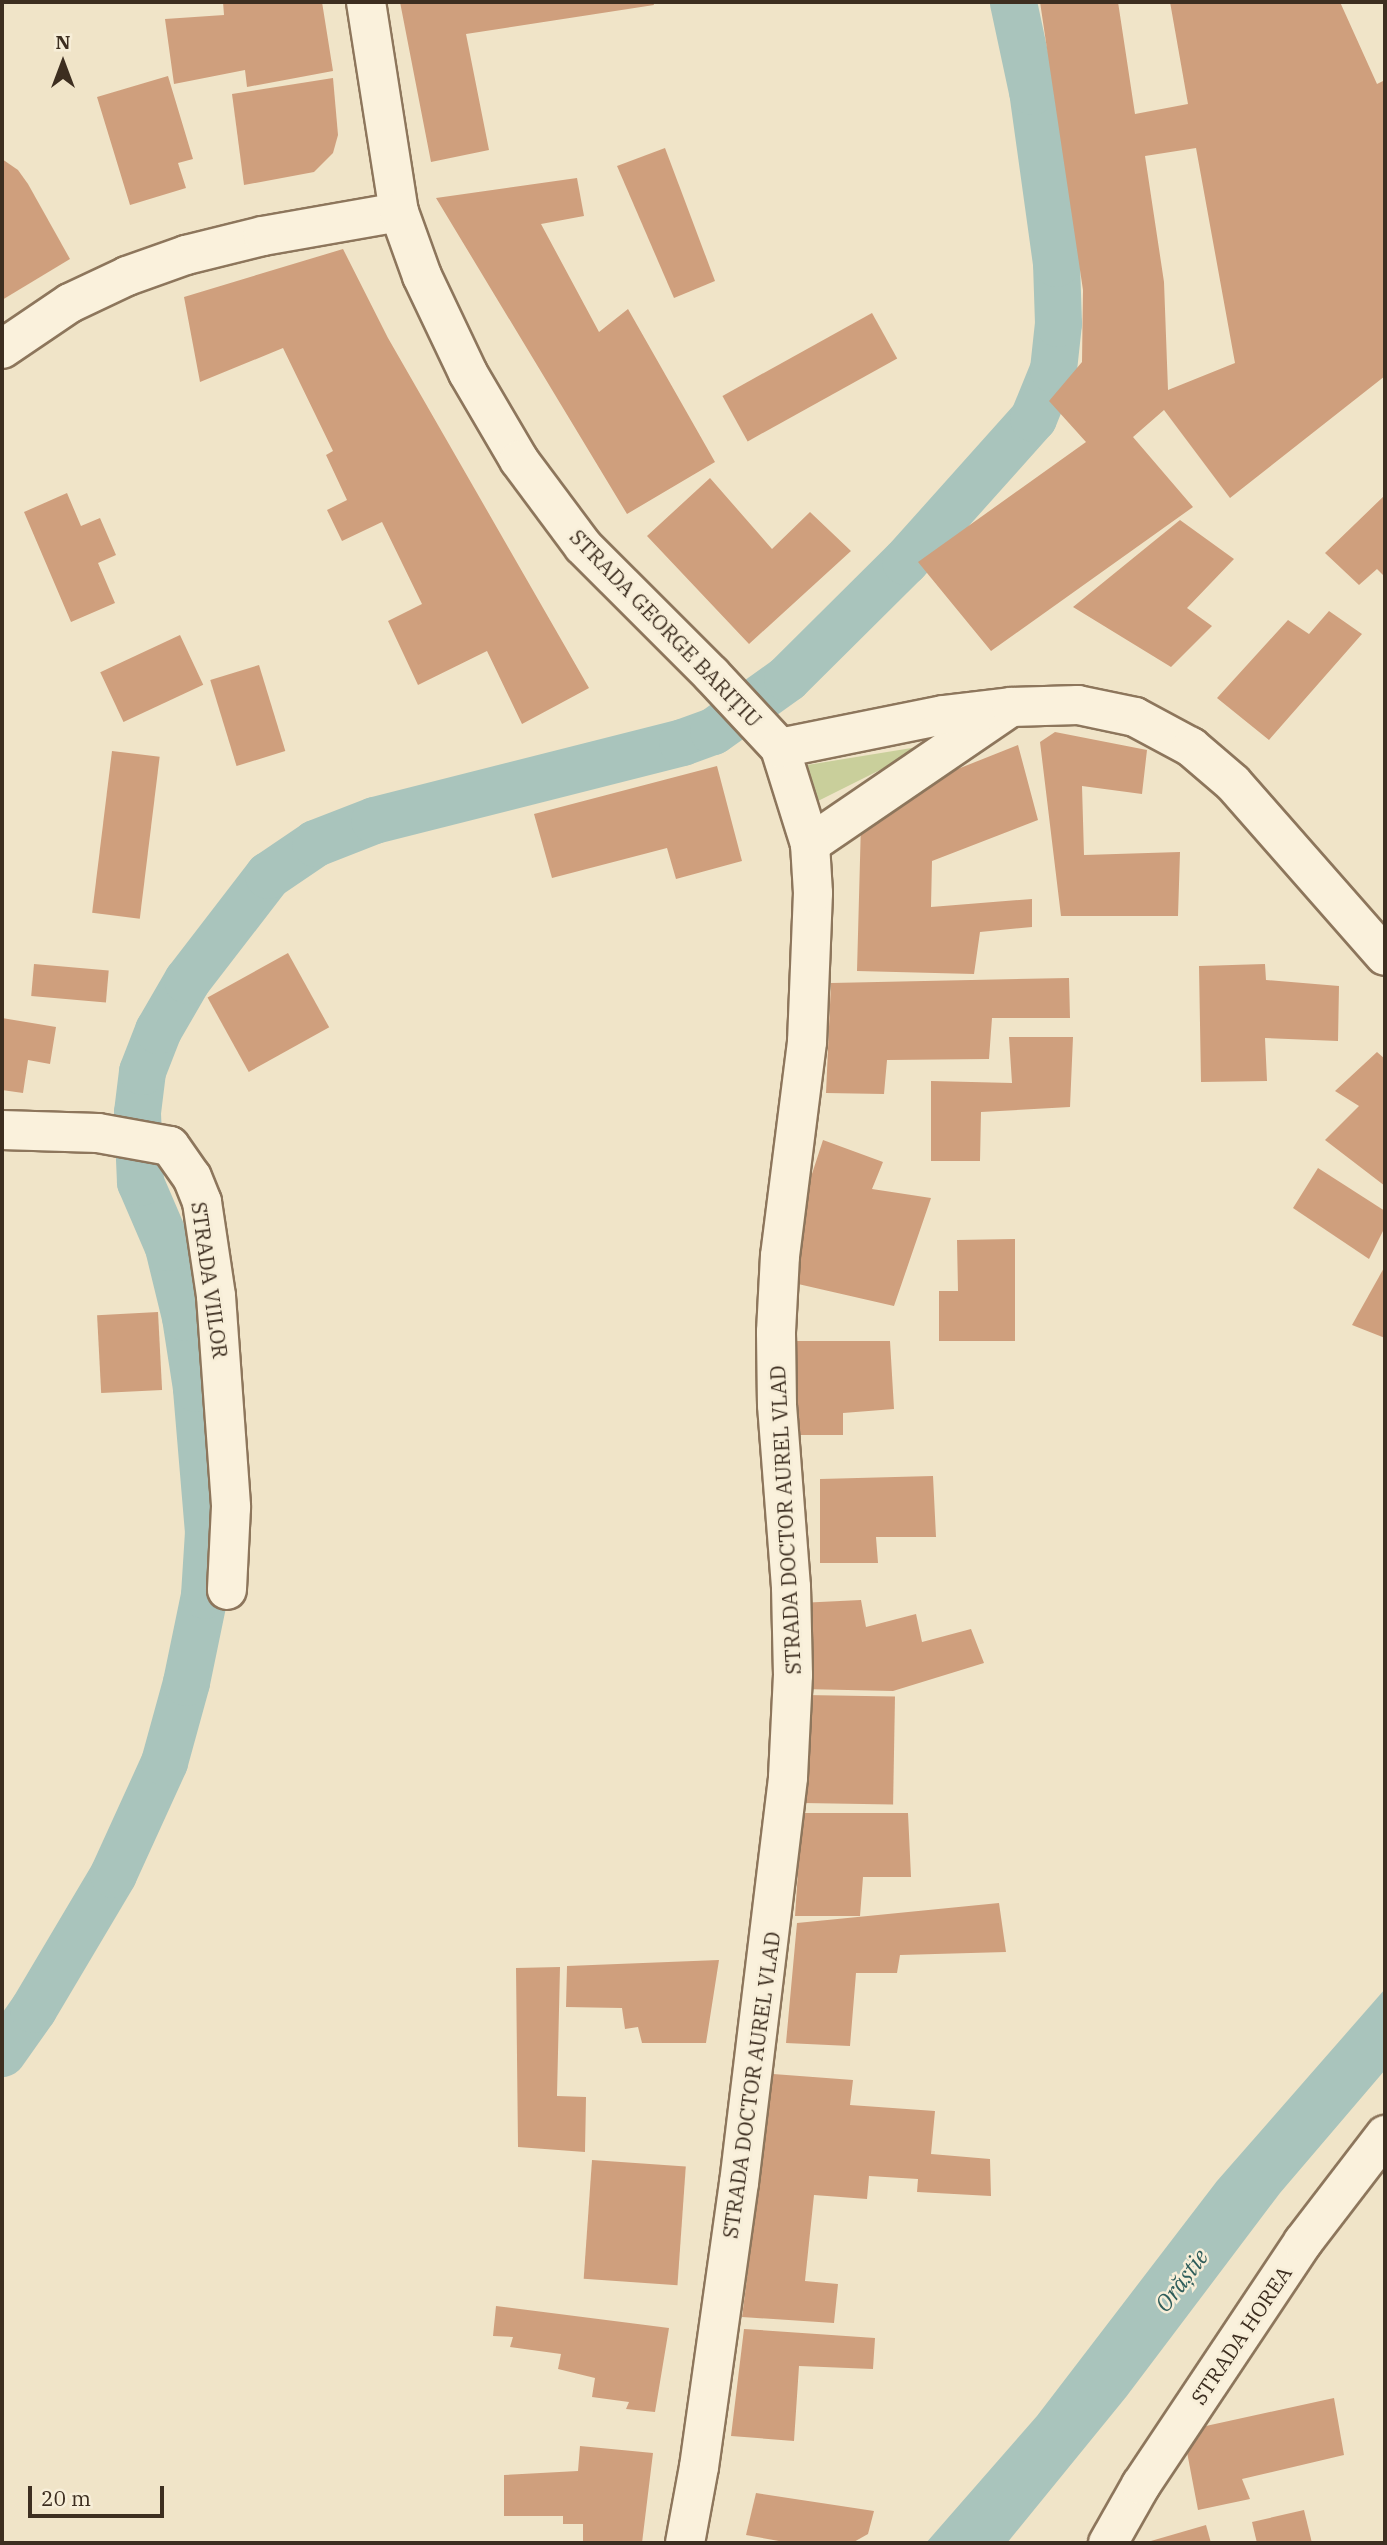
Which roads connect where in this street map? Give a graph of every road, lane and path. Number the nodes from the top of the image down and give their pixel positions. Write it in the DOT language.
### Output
graph roads {
  1 [pos="366,2"];
  2 [pos="399,212"];
  3 [pos="2,349"];
  4 [pos="1012,707"];
  5 [pos="768,735"];
  6 [pos="810,844"];
  7 [pos="1385,956"];
  8 [pos="2,1130"];
  9 [pos="227,1590"];
  10 [pos="1385,2135"];
  11 [pos="685,2543"];
  12 [pos="1108,2543"];
  1 -- 2 [label="street, STRADA GEORGE BARIȚIU"];
  2 -- 3 [label="street"];
  2 -- 5 [label="street, STRADA GEORGE BARIȚIU"];
  4 -- 5 [label="street"];
  4 -- 6 [label="street"];
  4 -- 7 [label="street"];
  5 -- 6 [label="street, STRADA DOCTOR AUREL VLAD"];
  6 -- 11 [label="street, STRADA DOCTOR AUREL VLAD"];
  8 -- 9 [label="street, STRADA VIILOR"];
  10 -- 12 [label="street, STRADA HOREA"];
}
